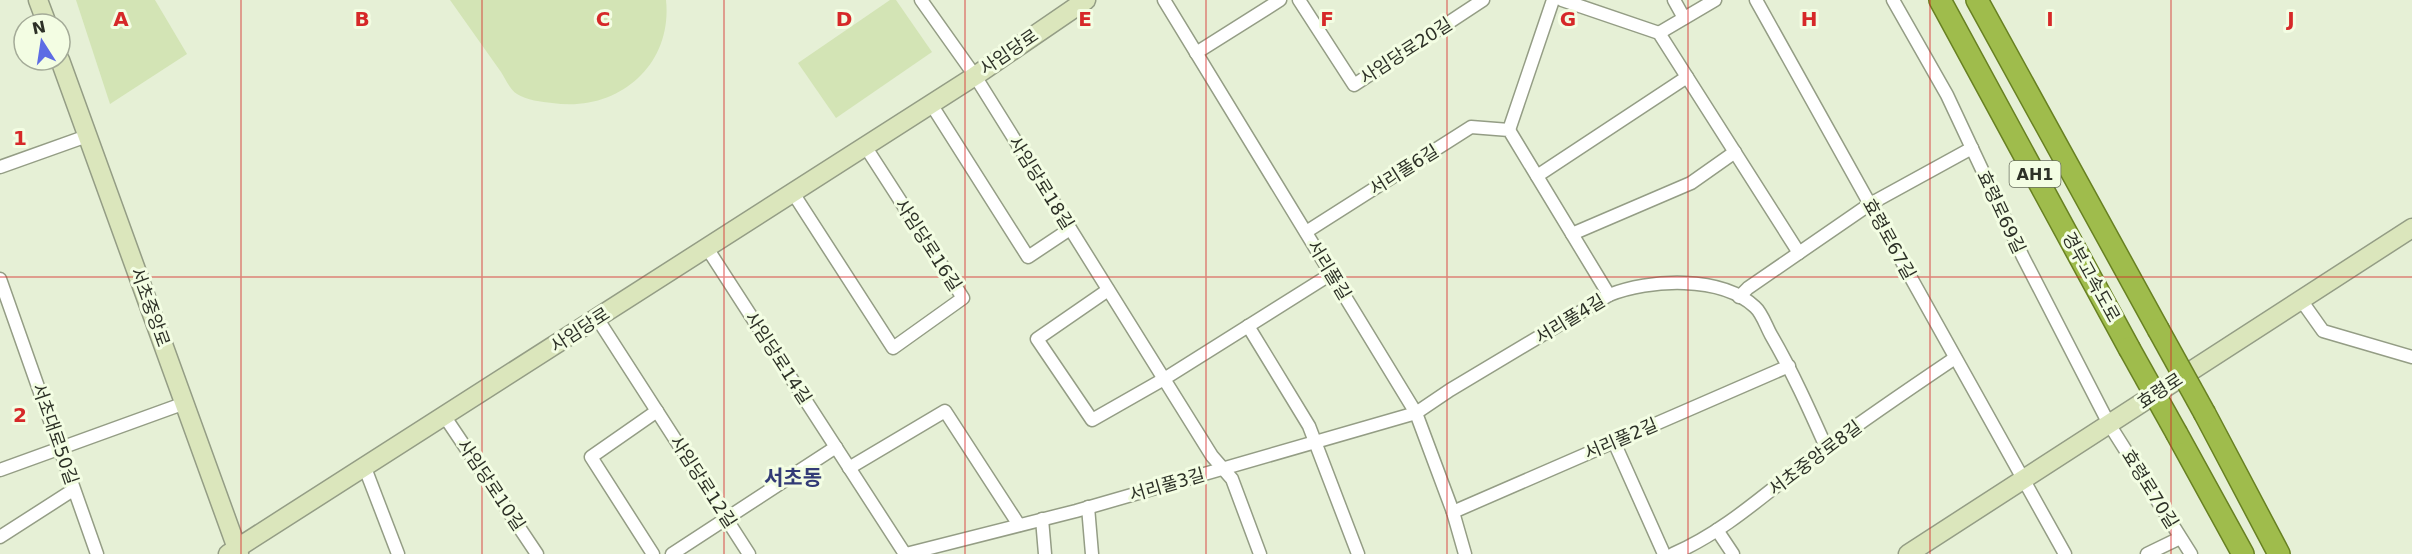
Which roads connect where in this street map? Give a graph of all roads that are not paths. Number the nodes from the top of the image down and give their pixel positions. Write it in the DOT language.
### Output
graph roads {
  1 [pos="921,0"];
  2 [pos="1086,0"];
  3 [pos="1164,0"];
  4 [pos="1280,0"];
  5 [pos="1299,0"];
  6 [pos="1483,0"];
  7 [pos="1553,0"];
  8 [pos="1562,0"];
  9 [pos="1674,0"];
  10 [pos="1714,0"];
  11 [pos="1756,0"];
  12 [pos="1893,0"];
  13 [pos="1940,0"];
  14 [pos="1977,0"];
  15 [pos="1684,18"];
  16 [pos="1659,33"];
  17 [pos="1196,53"];
  18 [pos="64,72"];
  19 [pos="975,76"];
  20 [pos="1687,77"];
  21 [pos="931,104"];
  22 [pos="1509,130"];
  23 [pos="87,136"];
  24 [pos="865,146"];
  25 [pos="1972,148"];
  26 [pos="1735,152"];
  27 [pos="0,167"];
  28 [pos="1537,176"];
  29 [pos="793,193"];
  30 [pos="1870,204"];
  31 [pos="2412,228"];
  32 [pos="1070,229"];
  33 [pos="1306,232"];
  34 [pos="1572,234"];
  35 [pos="707,248"];
  36 [pos="1799,253"];
  37 [pos="1331,274"];
  38 [pos="0,279"];
  39 [pos="1108,290"];
  40 [pos="1609,295"];
  41 [pos="1739,297"];
  42 [pos="2301,300"];
  43 [pos="13,314"];
  44 [pos="597,318"];
  45 [pos="0,319"];
  46 [pos="1248,326"];
  47 [pos="2412,357"];
  48 [pos="1955,358"];
  49 [pos="1789,366"];
  50 [pos="1164,380"];
  51 [pos="186,403"];
  52 [pos="657,411"];
  53 [pos="1416,413"];
  54 [pos="444,417"];
  55 [pos="2109,424"];
  56 [pos="1314,442"];
  57 [pos="1614,442"];
  58 [pos="836,447"];
  59 [pos="1826,447"];
  60 [pos="61,448"];
  61 [pos="365,468"];
  62 [pos="849,468"];
  63 [pos="1223,469"];
  64 [pos="0,470"];
  65 [pos="2023,479"];
  66 [pos="73,490"];
  67 [pos="1088,507"];
  68 [pos="1453,512"];
  69 [pos="726,518"];
  70 [pos="1042,519"];
  71 [pos="1019,525"];
  72 [pos="1717,530"];
  73 [pos="0,537"];
  74 [pos="2180,538"];
  75 [pos="235,552"];
  76 [pos="97,554"];
  77 [pos="398,554"];
  78 [pos="537,554"];
  79 [pos="653,554"];
  80 [pos="672,554"];
  81 [pos="749,554"];
  82 [pos="905,554"];
  83 [pos="1045,554"];
  84 [pos="1092,554"];
  85 [pos="1260,554"];
  86 [pos="1358,554"];
  87 [pos="1465,554"];
  88 [pos="1664,554"];
  89 [pos="1673,554"];
  90 [pos="1732,554"];
  91 [pos="1908,554"];
  92 [pos="2065,554"];
  93 [pos="2147,554"];
  94 [pos="2191,554"];
  95 [pos="2243,554"];
  96 [pos="2280,554"];
  1 -- 19 [label="street, 사임당로18길"];
  2 -- 19 [label="main road, 사임당로"];
  3 -- 17 [label="street, 서리풀길"];
  4 -- 17 [label="street"];
  5 -- 6 [label="street, 사임당로20길"];
  7 -- 22 [label="street"];
  8 -- 16 [label="street"];
  9 -- 15 [label="street"];
  10 -- 15 [label="street"];
  11 -- 30 [label="street, 효령로67길"];
  12 -- 25 [label="street, 효령로69길"];
  13 -- 95 [label="highway, 경부고속도로 / AH1, bridge"];
  14 -- 96 [label="highway, 경부고속도로 / AH1, bridge"];
  15 -- 16 [label="street"];
  16 -- 20 [label="street"];
  17 -- 33 [label="street, 서리풀길"];
  18 -- 23 [label="main road, 서초중앙로"];
  19 -- 21 [label="main road, 사임당로"];
  19 -- 32 [label="street, 사임당로18길"];
  20 -- 26 [label="street"];
  20 -- 28 [label="street"];
  21 -- 24 [label="main road, 사임당로"];
  21 -- 32 [label="street"];
  22 -- 28 [label="street"];
  22 -- 33 [label="street, 서리풀6길"];
  23 -- 27 [label="street"];
  23 -- 51 [label="main road, 서초중앙로"];
  24 -- 29 [label="main road, 사임당로"];
  24 -- 29 [label="street, 사임당로16길"];
  25 -- 30 [label="street"];
  25 -- 55 [label="street, 효령로69길"];
  26 -- 34 [label="street"];
  26 -- 36 [label="street"];
  28 -- 34 [label="street"];
  29 -- 35 [label="main road, 사임당로"];
  30 -- 36 [label="street"];
  30 -- 48 [label="street, 효령로67길"];
  31 -- 42 [label="main road, 효령로"];
  32 -- 39 [label="street, 사임당로18길"];
  33 -- 37 [label="street, 서리풀길"];
  34 -- 40 [label="street"];
  35 -- 44 [label="main road, 사임당로"];
  35 -- 58 [label="street, 사임당로14길"];
  36 -- 41 [label="street"];
  37 -- 46 [label="street"];
  37 -- 53 [label="street, 서리풀길"];
  38 -- 43 [label="street, 서초대로50길"];
  39 -- 50 [label="street, 사임당로18길"];
  39 -- 50 [label="street"];
  40 -- 41 [label="street, 서리풀4길"];
  40 -- 53 [label="street, 서리풀4길"];
  41 -- 49 [label="street, 서리풀4길"];
  42 -- 47 [label="street"];
  42 -- 55 [label="main road, 효령로"];
  43 -- 45 [label="street"];
  43 -- 60 [label="street, 서초대로50길"];
  44 -- 52 [label="street, 사임당로12길"];
  44 -- 54 [label="main road, 사임당로"];
  46 -- 50 [label="street"];
  46 -- 56 [label="street"];
  48 -- 59 [label="street, 서초중앙로8길"];
  48 -- 65 [label="street, 효령로67길"];
  49 -- 57 [label="street, 서리풀2길"];
  49 -- 59 [label="street, 서리풀4길"];
  50 -- 63 [label="street, 사임당로18길"];
  51 -- 60 [label="street"];
  51 -- 75 [label="main road, 서초중앙로"];
  52 -- 69 [label="street, 사임당로12길"];
  52 -- 79 [label="street"];
  53 -- 56 [label="street, 서리풀3길"];
  53 -- 68 [label="street, 서리풀길"];
  54 -- 61 [label="main road, 사임당로"];
  54 -- 78 [label="street, 사임당로10길"];
  55 -- 65 [label="main road, 효령로"];
  55 -- 74 [label="street, 효령로70길"];
  56 -- 63 [label="street, 서리풀3길"];
  56 -- 86 [label="street"];
  57 -- 68 [label="street, 서리풀2길"];
  57 -- 88 [label="street"];
  58 -- 62 [label="street, 사임당로14길"];
  58 -- 69 [label="street"];
  59 -- 72 [label="street, 서초중앙로8길"];
  60 -- 64 [label="street"];
  60 -- 66 [label="street, 서초대로50길"];
  61 -- 75 [label="main road, 사임당로"];
  61 -- 77 [label="street"];
  62 -- 71 [label="street"];
  62 -- 82 [label="street, 사임당로14길"];
  63 -- 67 [label="street, 서리풀3길"];
  63 -- 85 [label="street, 사임당로18길"];
  65 -- 91 [label="main road, 효령로"];
  65 -- 92 [label="street, 효령로67길"];
  66 -- 73 [label="street"];
  66 -- 76 [label="street, 서초대로50길"];
  67 -- 70 [label="street, 서리풀3길"];
  67 -- 84 [label="street"];
  68 -- 87 [label="street, 서리풀길"];
  69 -- 80 [label="street"];
  69 -- 81 [label="street, 사임당로12길"];
  70 -- 71 [label="street, 서리풀3길"];
  70 -- 83 [label="street"];
  71 -- 82 [label="street, 서리풀3길"];
  72 -- 89 [label="street, 서초중앙로8길"];
  72 -- 90 [label="street"];
  74 -- 93 [label="street"];
  74 -- 94 [label="street, 효령로70길"];
}
